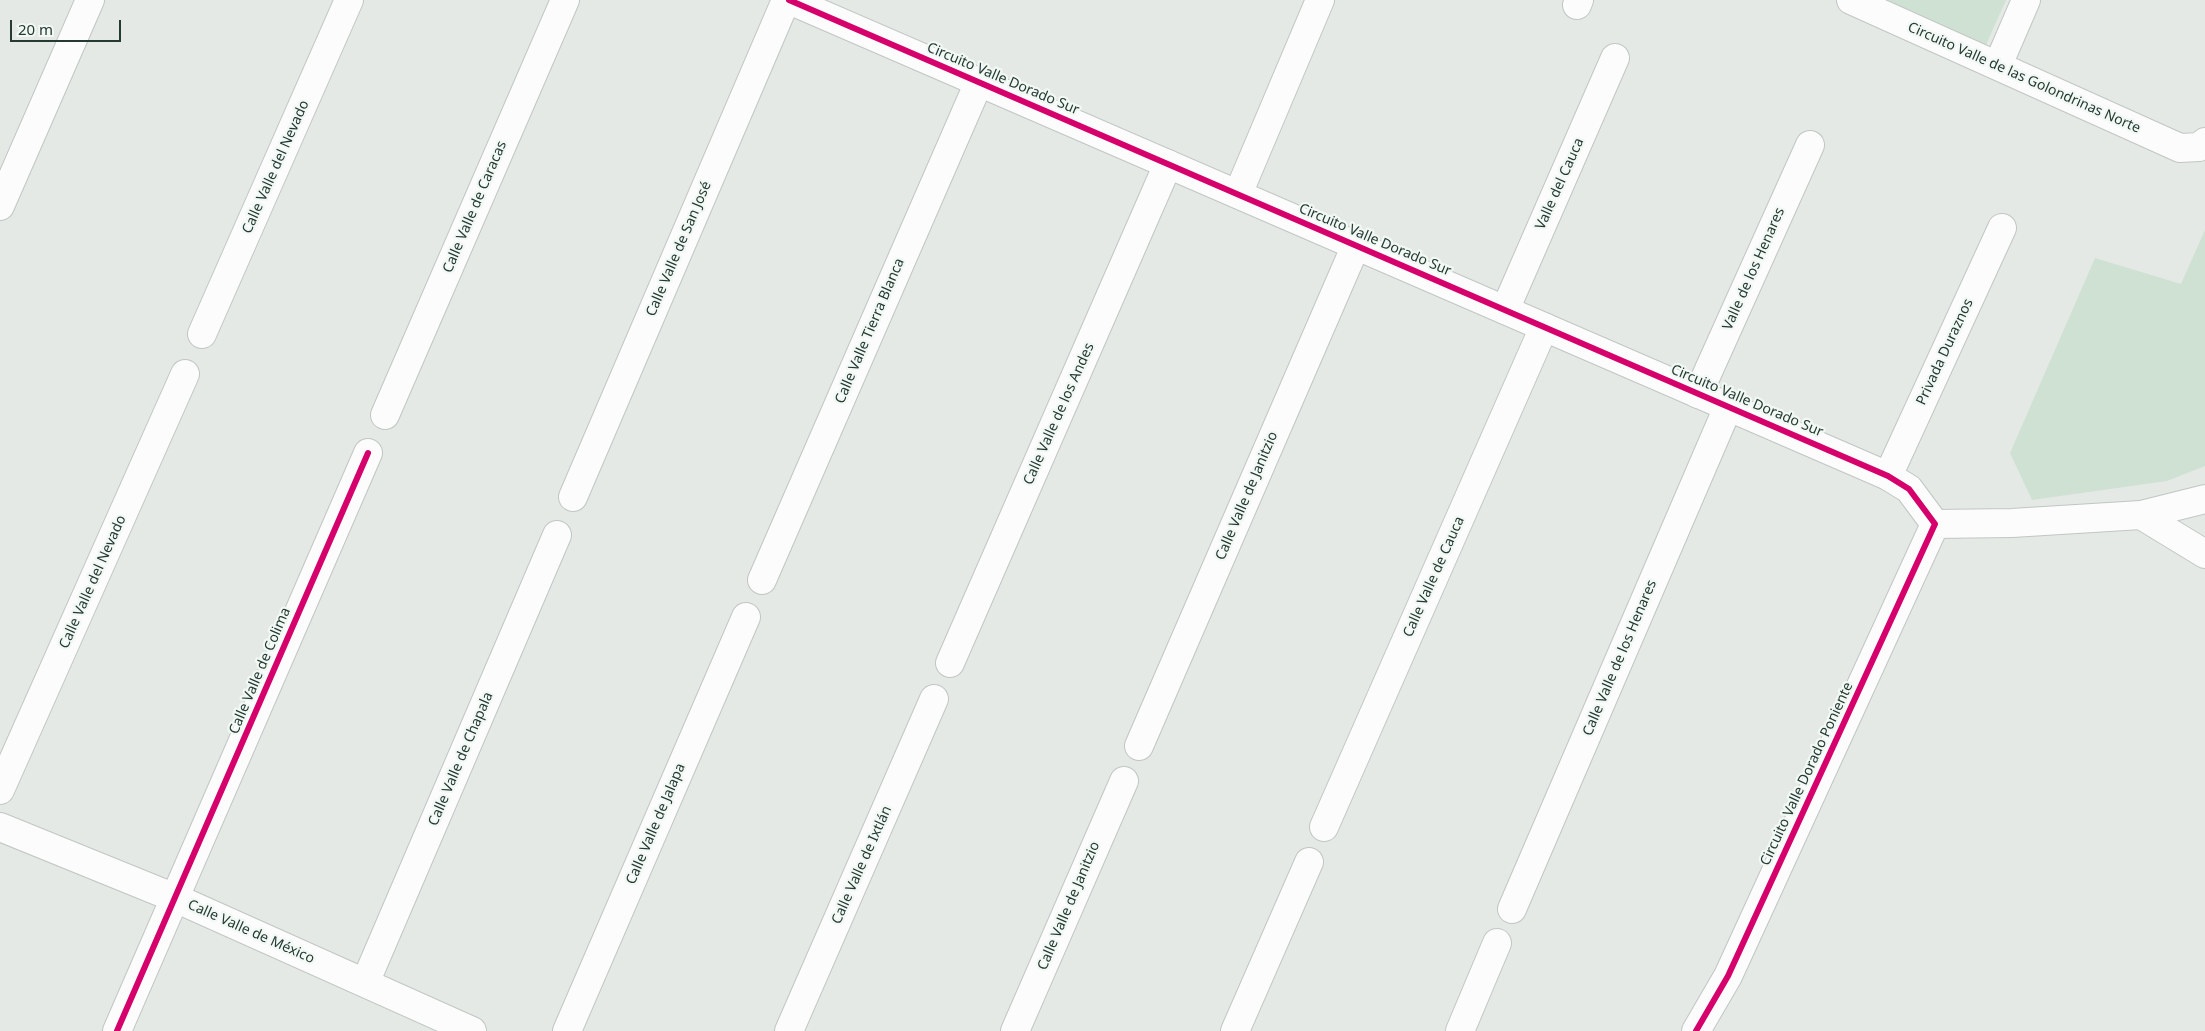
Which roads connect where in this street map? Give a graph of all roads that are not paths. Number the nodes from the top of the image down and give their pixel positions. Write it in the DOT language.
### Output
graph roads {
  1 [pos="90,0"];
  2 [pos="349,0"];
  3 [pos="565,0"];
  4 [pos="787,0"];
  5 [pos="1320,0"];
  6 [pos="1851,0"];
  7 [pos="2026,0"];
  8 [pos="1615,58"];
  9 [pos="1998,65"];
  10 [pos="978,82"];
  11 [pos="2202,144"];
  12 [pos="1810,145"];
  13 [pos="1168,164"];
  14 [pos="1238,194"];
  15 [pos="0,206"];
  16 [pos="2002,228"];
  17 [pos="1356,245"];
  18 [pos="1505,310"];
  19 [pos="1544,327"];
  20 [pos="202,334"];
  21 [pos="185,374"];
  22 [pos="1698,394"];
  23 [pos="1728,407"];
  24 [pos="385,414"];
  25 [pos="368,453"];
  26 [pos="1888,476"];
  27 [pos="573,497"];
  28 [pos="2205,499"];
  29 [pos="2141,515"];
  30 [pos="1935,524"];
  31 [pos="557,535"];
  32 [pos="2205,554"];
  33 [pos="762,580"];
  34 [pos="746,617"];
  35 [pos="950,663"];
  36 [pos="934,699"];
  37 [pos="1138,746"];
  38 [pos="1124,781"];
  39 [pos="0,790"];
  40 [pos="0,827"];
  41 [pos="1324,827"];
  42 [pos="1310,862"];
  43 [pos="175,898"];
  44 [pos="1512,909"];
  45 [pos="1498,943"];
  46 [pos="365,983"];
  47 [pos="117,1031"];
  48 [pos="472,1031"];
  49 [pos="567,1031"];
  50 [pos="789,1031"];
  51 [pos="1015,1031"];
  52 [pos="1235,1031"];
  53 [pos="1460,1031"];
  54 [pos="1696,1031"];
  1 -- 15 [label="street"];
  2 -- 20 [label="street, Calle Valle del Nevado"];
  3 -- 24 [label="street, Calle Valle de Caracas"];
  4 -- 10 [label="street, Circuito Valle Dorado Sur"];
  4 -- 27 [label="street, Calle Valle de San José"];
  5 -- 14 [label="street"];
  6 -- 9 [label="street, Circuito Valle de las Golondrinas Norte"];
  7 -- 9 [label="street"];
  8 -- 18 [label="street, Valle del Cauca"];
  9 -- 11 [label="street, Circuito Valle de las Golondrinas Norte"];
  10 -- 13 [label="street, Circuito Valle Dorado Sur"];
  10 -- 33 [label="street, Calle Valle Tierra Blanca"];
  12 -- 22 [label="street, Valle de los Henares"];
  13 -- 14 [label="street, Circuito Valle Dorado Sur"];
  13 -- 35 [label="street, Calle Valle de los Andes"];
  14 -- 17 [label="street, Circuito Valle Dorado Sur"];
  16 -- 26 [label="street, Privada Duraznos"];
  17 -- 18 [label="street, Circuito Valle Dorado Sur"];
  17 -- 37 [label="street, Calle Valle de Janitzio"];
  18 -- 19 [label="street, Circuito Valle Dorado Sur"];
  19 -- 22 [label="street, Circuito Valle Dorado Sur"];
  19 -- 41 [label="street, Calle Valle de Cauca"];
  21 -- 39 [label="street, Calle Valle del Nevado"];
  22 -- 23 [label="street, Circuito Valle Dorado Sur"];
  23 -- 26 [label="street, Circuito Valle Dorado Sur"];
  23 -- 44 [label="street, Calle Valle de los Henares"];
  25 -- 43 [label="street, Calle Valle de Colima"];
  26 -- 30 [label="street, Circuito Valle Dorado Sur"];
  28 -- 29 [label="street"];
  29 -- 30 [label="street"];
  29 -- 32 [label="street"];
  30 -- 54 [label="street, Circuito Valle Dorado Poniente"];
  31 -- 46 [label="street, Calle Valle de Chapala"];
  34 -- 49 [label="street, Calle Valle de Jalapa"];
  36 -- 50 [label="street, Calle Valle de Ixtlán"];
  38 -- 51 [label="street, Calle Valle de Janitzio"];
  40 -- 43 [label="street, Calle Valle de México"];
  42 -- 52 [label="street"];
  43 -- 46 [label="street, Calle Valle de México"];
  43 -- 47 [label="street, Calle Valle de Colima"];
  45 -- 53 [label="street"];
  46 -- 48 [label="street, Calle Valle de México"];
}
